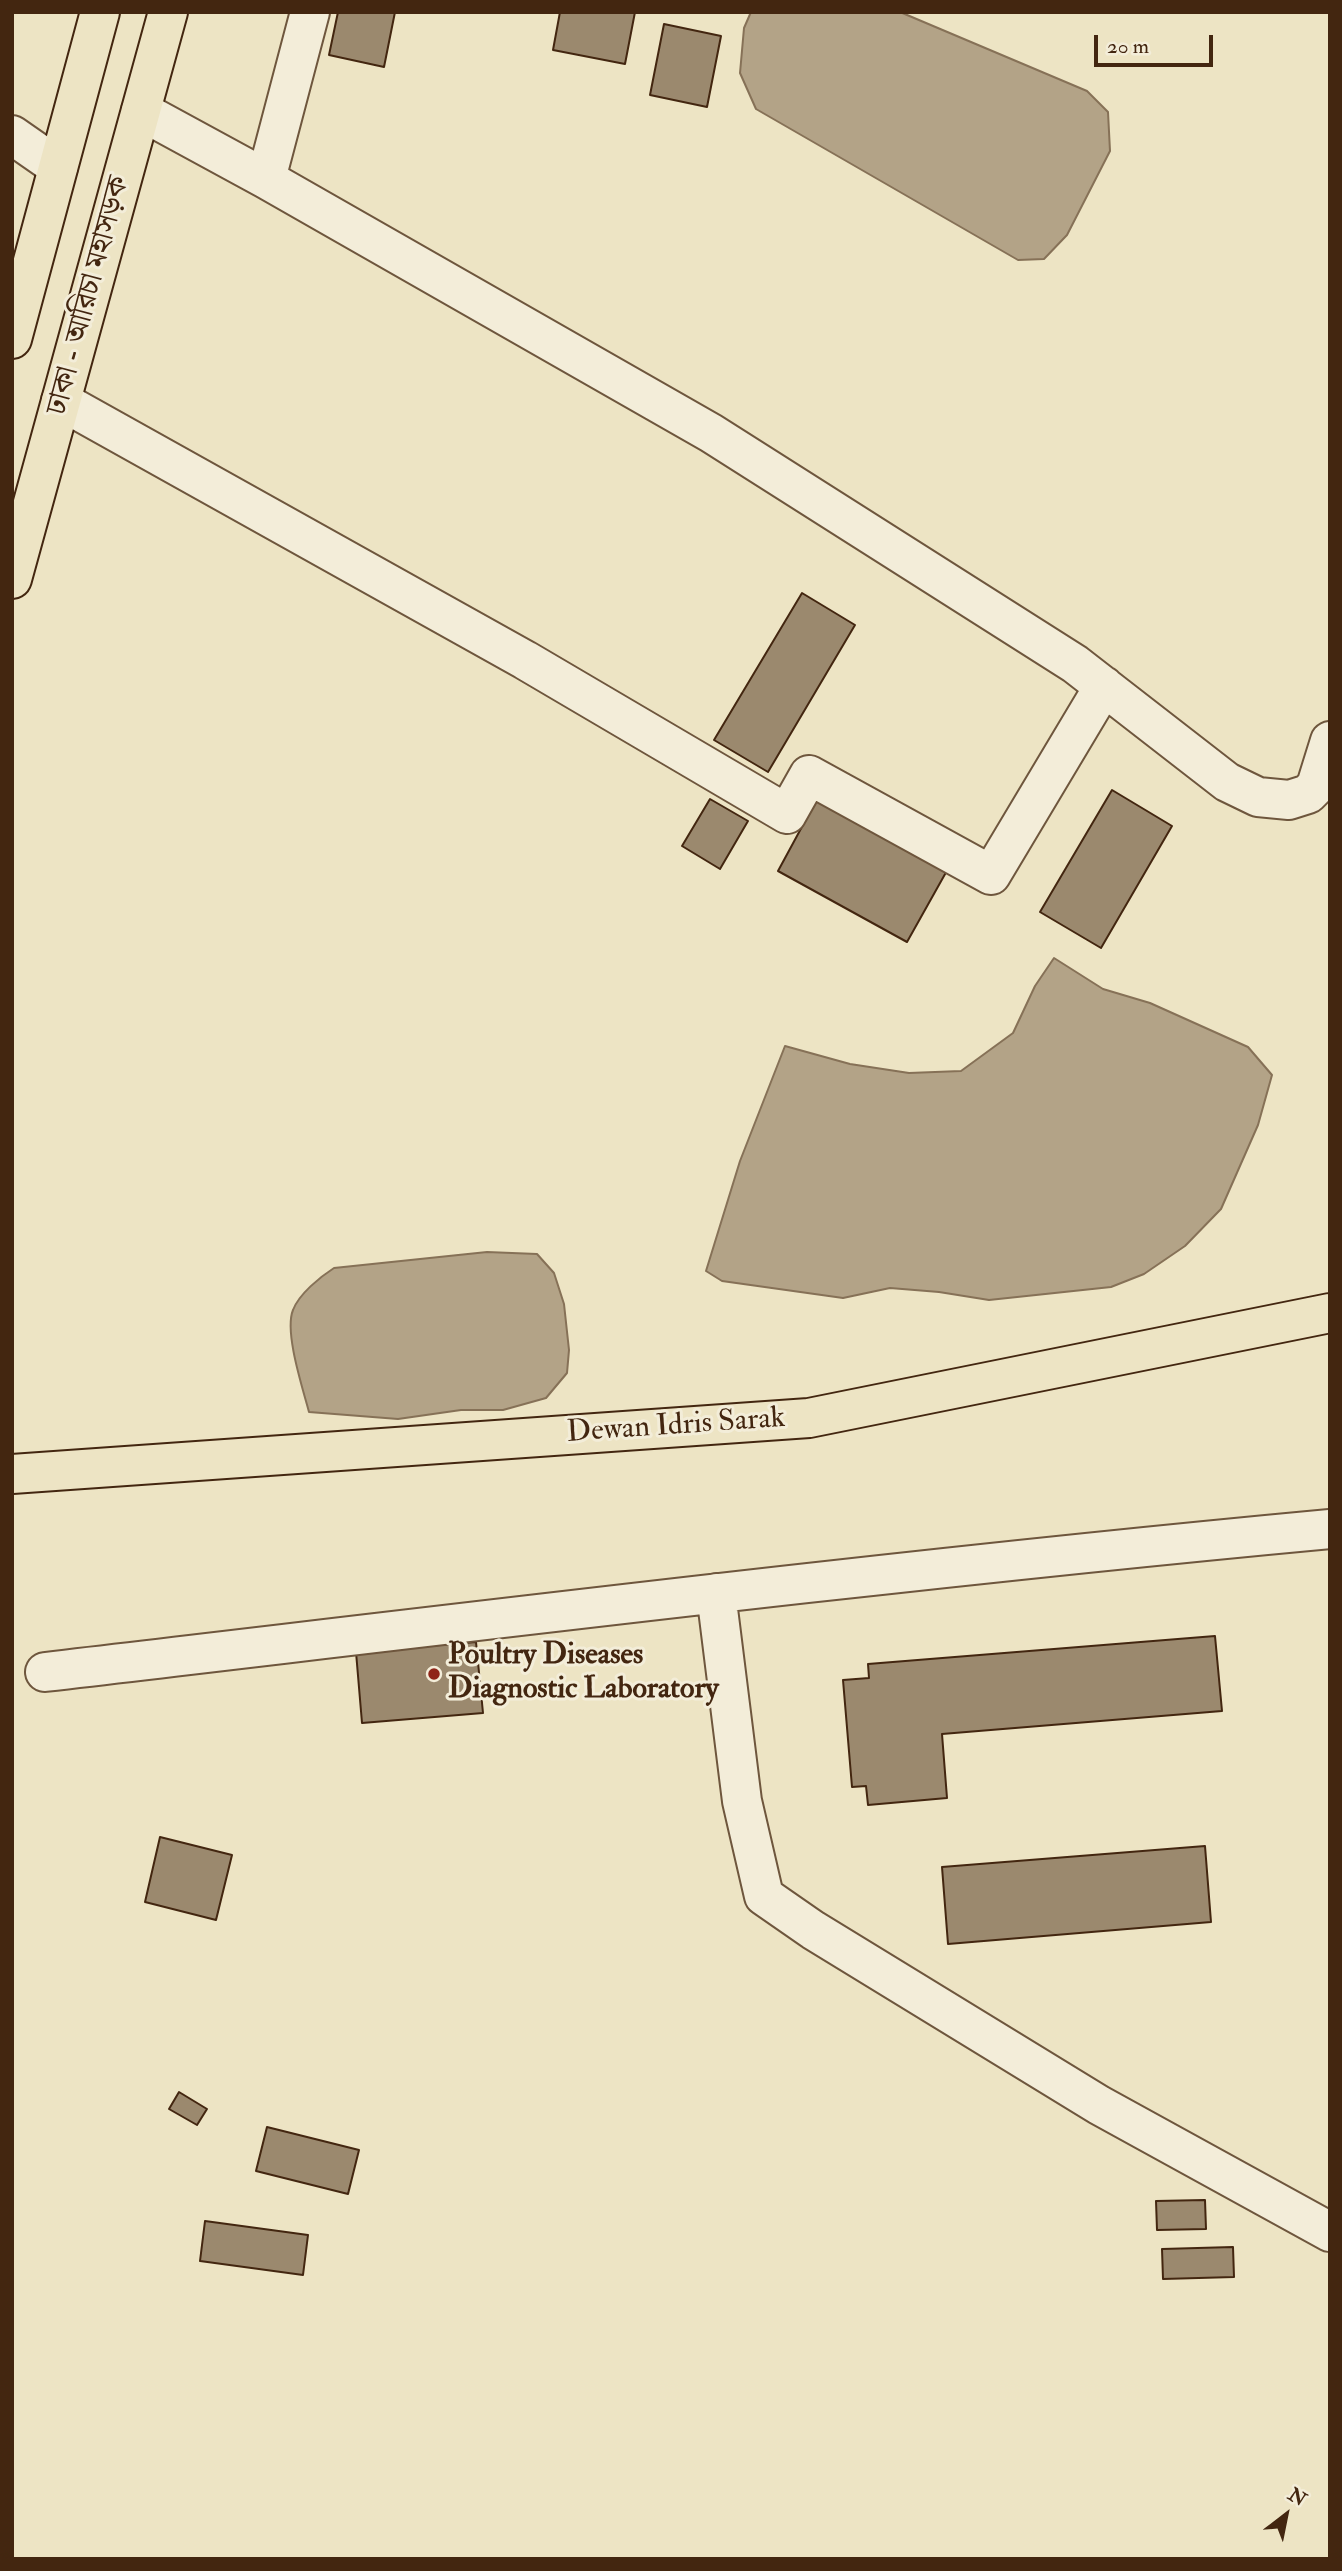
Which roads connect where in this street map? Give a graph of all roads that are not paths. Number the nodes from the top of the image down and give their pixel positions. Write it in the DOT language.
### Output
graph roads {
  1 [pos="100,12"];
  2 [pos="168,12"];
  3 [pos="310,12"];
  4 [pos="141,111"];
  5 [pos="12,135"];
  6 [pos="58,167"];
  7 [pos="265,179"];
  8 [pos="12,339"];
  9 [pos="61,401"];
  10 [pos="12,579"];
  11 [pos="1104,687"];
  12 [pos="1330,741"];
  13 [pos="1330,1313"];
  14 [pos="12,1474"];
  15 [pos="1330,1529"];
  16 [pos="716,1593"];
  17 [pos="45,1672"];
  18 [pos="1330,2232"];
  1 -- 6 [label="main road"];
  2 -- 4 [label="main road, ঢাকা - আরিচা মহাসড়ক"];
  3 -- 7 [label="street"];
  4 -- 7 [label="street"];
  4 -- 9 [label="main road, ঢাকা - আরিচা মহাসড়ক"];
  5 -- 6 [label="street"];
  6 -- 8 [label="main road"];
  7 -- 11 [label="street"];
  9 -- 10 [label="main road, ঢাকা - আরিচা মহাসড়ক"];
  9 -- 11 [label="street"];
  11 -- 12 [label="street"];
  13 -- 14 [label="main road, Dewan Idris Sarak"];
  15 -- 16 [label="street"];
  16 -- 17 [label="street"];
  16 -- 18 [label="street"];
}
